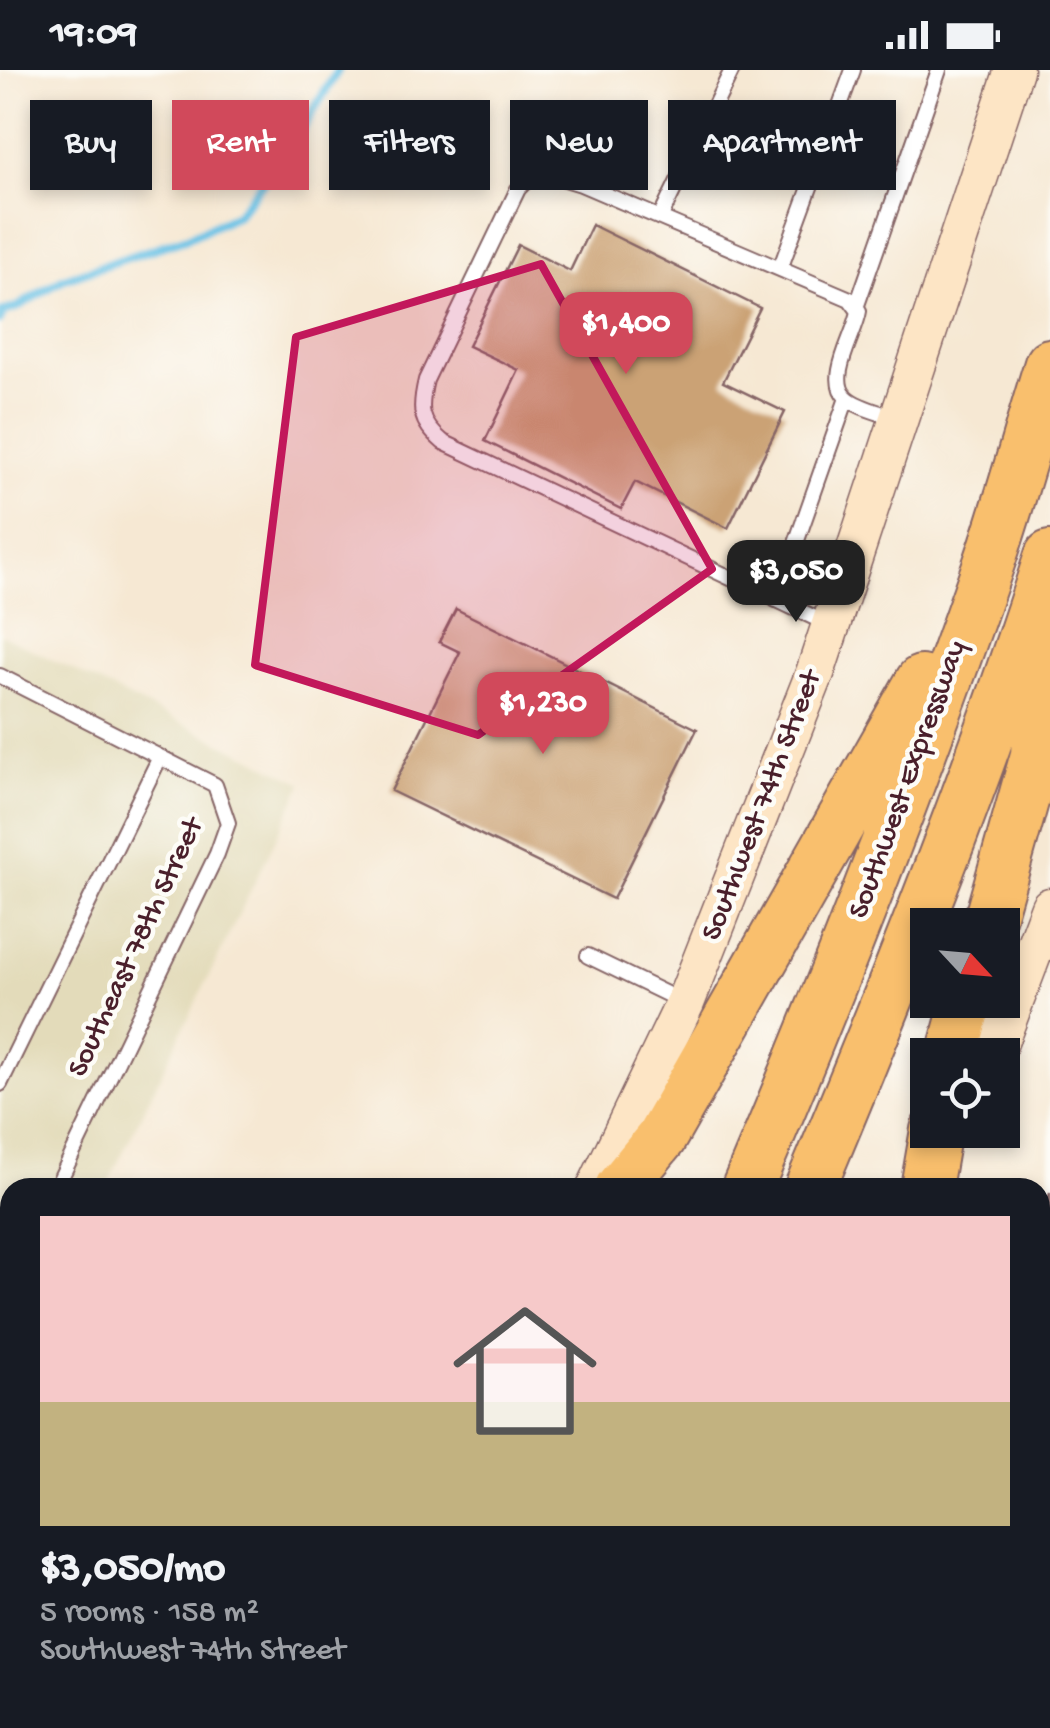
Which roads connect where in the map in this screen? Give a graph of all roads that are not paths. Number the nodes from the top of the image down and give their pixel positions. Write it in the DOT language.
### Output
graph roads {
  1 [pos="732,70"];
  2 [pos="853,70"];
  3 [pos="939,70"];
  4 [pos="1014,70"];
  5 [pos="660,218"];
  6 [pos="780,269"];
  7 [pos="857,305"];
  8 [pos="1050,364"];
  9 [pos="847,398"];
  10 [pos="898,420"];
  11 [pos="1049,559"];
  12 [pos="988,564"];
  13 [pos="776,600"];
  14 [pos="831,626"];
  15 [pos="0,676"];
  16 [pos="160,758"];
  17 [pos="1050,907"];
  18 [pos="993,908"];
  19 [pos="588,956"];
  20 [pos="686,1004"];
  21 [pos="1000,1038"];
  22 [pos="0,1084"];
  23 [pos="933,1148"];
  24 [pos="954,1148"];
  25 [pos="61,1178"];
  26 [pos="601,1178"];
  27 [pos="628,1178"];
  28 [pos="751,1178"];
  29 [pos="814,1178"];
  30 [pos="928,1178"];
  31 [pos="941,1178"];
  1 -- 5 [label="lane"];
  2 -- 6 [label="lane"];
  3 -- 7 [label="lane"];
  4 -- 10 [label="main road, Southwest 74th Street"];
  5 -- 6 [label="lane"];
  5 -- 13 [label="lane"];
  6 -- 7 [label="lane"];
  7 -- 9 [label="lane"];
  8 -- 12 [label="highway, Southwest Expressway"];
  9 -- 10 [label="lane"];
  9 -- 13 [label="lane"];
  10 -- 14 [label="main road, Southwest 74th Street"];
  11 -- 18 [label="highway"];
  11 -- 29 [label="highway, Southwest Expressway"];
  12 -- 27 [label="highway"];
  12 -- 28 [label="highway, Southwest Expressway"];
  13 -- 14 [label="lane"];
  14 -- 20 [label="main road, Southwest 74th Street"];
  15 -- 16 [label="lane, Southeast 78th Street"];
  16 -- 22 [label="lane"];
  16 -- 25 [label="lane, Southeast 78th Street"];
  17 -- 21 [label="main road"];
  19 -- 20 [label="lane"];
  20 -- 26 [label="main road, Southwest 74th Street"];
  23 -- 30 [label="highway"];
  24 -- 31 [label="main road"];
}
